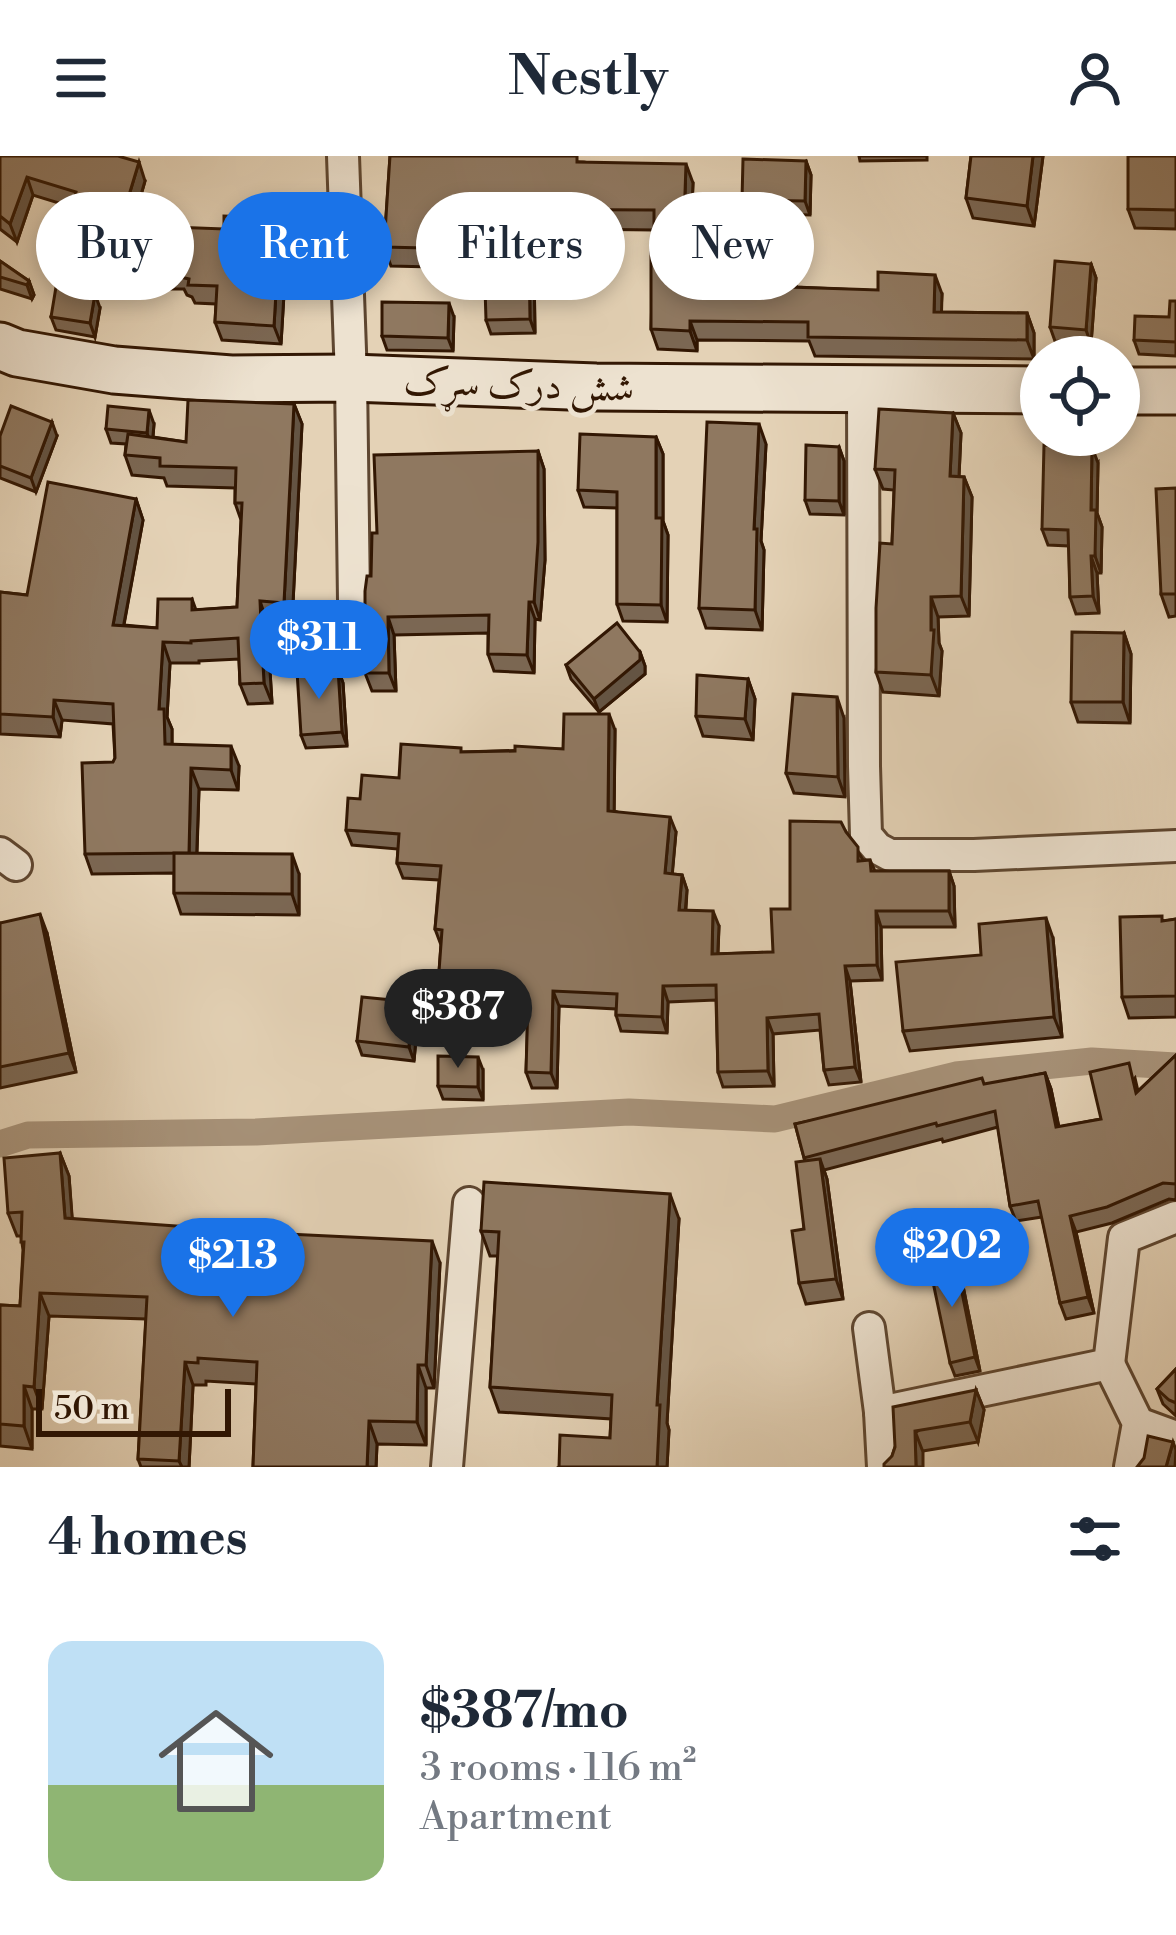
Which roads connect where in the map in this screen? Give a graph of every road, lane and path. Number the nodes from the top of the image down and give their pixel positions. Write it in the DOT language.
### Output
graph roads {
  1 [pos="343,156"];
  2 [pos="0,346"];
  3 [pos="351,378"];
  4 [pos="863,388"];
  5 [pos="1020,390"];
  6 [pos="1140,391"];
  7 [pos="1176,392"];
  8 [pos="353,600"];
  9 [pos="1176,846"];
  10 [pos="470,1203"];
  11 [pos="1176,1217"];
  12 [pos="869,1328"];
  13 [pos="1109,1364"];
  14 [pos="880,1412"];
  15 [pos="1138,1423"];
  16 [pos="1176,1437"];
  17 [pos="446,1467"];
  18 [pos="883,1467"];
  19 [pos="1130,1467"];
  1 -- 3 [label="street"];
  2 -- 3 [label="main road, شش درک سړک"];
  3 -- 4 [label="main road, شش درک سړک"];
  3 -- 8 [label="street"];
  4 -- 5 [label="main road, شش درک سړک"];
  4 -- 9 [label="street"];
  6 -- 7 [label="main road"];
  10 -- 17 [label="street"];
  11 -- 13 [label="street"];
  12 -- 14 [label="street"];
  13 -- 14 [label="street"];
  13 -- 15 [label="street"];
  14 -- 18 [label="street"];
  15 -- 16 [label="street"];
  15 -- 19 [label="street"];
}
